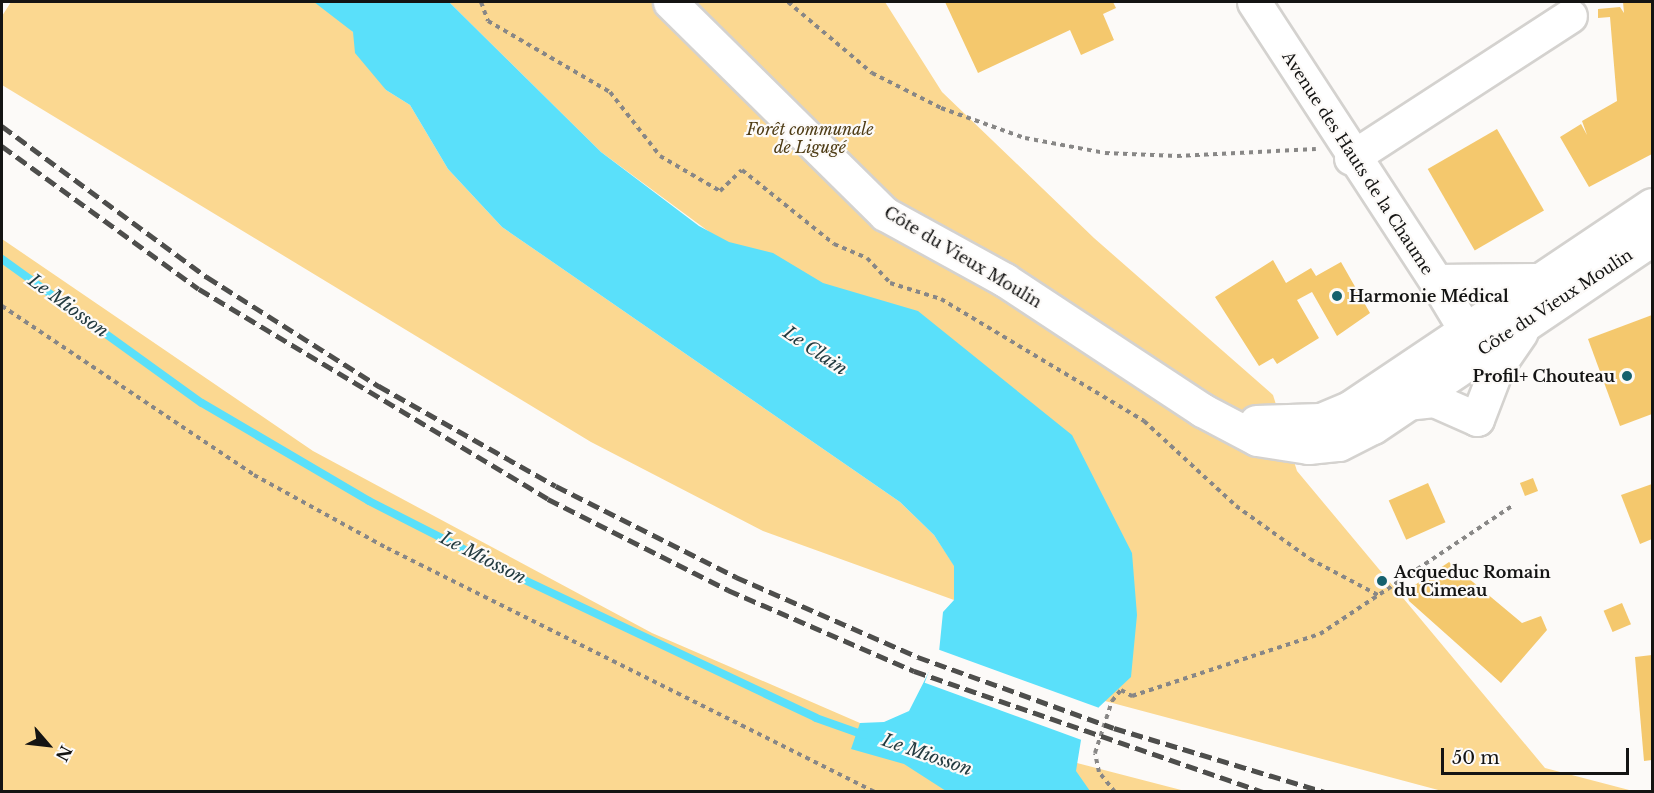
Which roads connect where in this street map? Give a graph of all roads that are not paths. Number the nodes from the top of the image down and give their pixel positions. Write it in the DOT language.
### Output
graph roads {
  1 [pos="670,2"];
  2 [pos="1254,2"];
  3 [pos="1570,16"];
  4 [pos="1348,153"];
  5 [pos="1653,205"];
  6 [pos="1653,238"];
  7 [pos="1539,279"];
  8 [pos="1436,281"];
  9 [pos="1535,314"];
  10 [pos="1466,344"];
  11 [pos="1406,403"];
  12 [pos="1202,410"];
  1 -- 12 [label="street, Côte du Vieux Moulin"];
  2 -- 4 [label="street, Avenue des Hauts de la Chaume"];
  3 -- 4 [label="street"];
  4 -- 8 [label="street, Avenue des Hauts de la Chaume"];
  5 -- 7 [label="street, Côte du Vieux Moulin"];
  6 -- 9 [label="street, Côte du Vieux Moulin"];
  7 -- 8 [label="street"];
  7 -- 10 [label="street, Côte du Vieux Moulin"];
  8 -- 10 [label="street, Avenue des Hauts de la Chaume"];
  9 -- 10 [label="street, Côte du Vieux Moulin"];
  9 -- 11 [label="street"];
  10 -- 11 [label="street, Côte du Vieux Moulin"];
  10 -- 12 [label="street, Côte du Vieux Moulin"];
  11 -- 12 [label="street, Côte du Vieux Moulin"];
}
